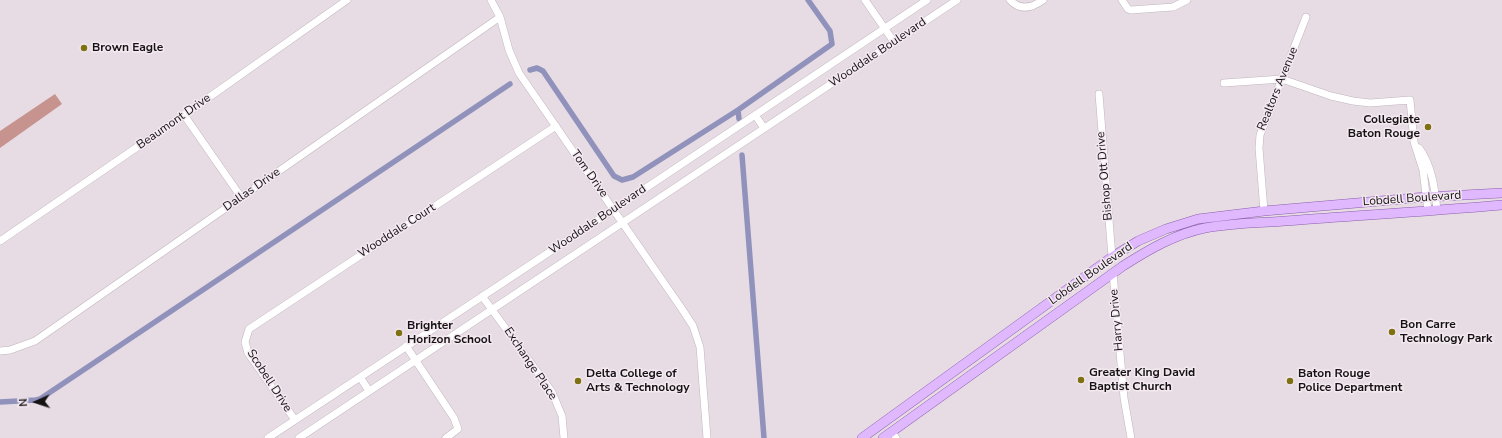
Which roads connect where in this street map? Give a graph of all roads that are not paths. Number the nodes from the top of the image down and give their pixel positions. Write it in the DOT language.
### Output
graph roads {
  1 [pos="347,0"];
  2 [pos="491,0"];
  3 [pos="865,0"];
  4 [pos="927,0"];
  5 [pos="957,0"];
  6 [pos="1010,0"];
  7 [pos="1043,0"];
  8 [pos="1122,0"];
  9 [pos="1187,0"];
  10 [pos="500,17"];
  11 [pos="1306,17"];
  12 [pos="884,28"];
  13 [pos="894,42"];
  14 [pos="1282,79"];
  15 [pos="1224,83"];
  16 [pos="1099,94"];
  17 [pos="184,115"];
  18 [pos="756,115"];
  19 [pos="556,126"];
  20 [pos="764,128"];
  21 [pos="1414,142"];
  22 [pos="1502,193"];
  23 [pos="1472,195"];
  24 [pos="241,197"];
  25 [pos="1426,197"];
  26 [pos="1436,197"];
  27 [pos="1502,204"];
  28 [pos="1307,207"];
  29 [pos="613,210"];
  30 [pos="1264,211"];
  31 [pos="1433,211"];
  32 [pos="1387,214"];
  33 [pos="1265,222"];
  34 [pos="622,223"];
  35 [pos="0,241"];
  36 [pos="1112,257"];
  37 [pos="1113,273"];
  38 [pos="482,296"];
  39 [pos="492,310"];
  40 [pos="1005,334"];
  41 [pos="246,342"];
  42 [pos="1013,345"];
  43 [pos="406,346"];
  44 [pos="0,351"];
  45 [pos="416,360"];
  46 [pos="360,377"];
  47 [pos="369,391"];
  48 [pos="295,420"];
  49 [pos="894,435"];
  50 [pos="268,438"];
  51 [pos="299,438"];
  52 [pos="446,438"];
  53 [pos="564,438"];
  54 [pos="707,438"];
  55 [pos="862,438"];
  56 [pos="882,438"];
  57 [pos="1131,438"];
  1 -- 17 [label="street, Beaumont Drive"];
  2 -- 10 [label="street, Tom Drive"];
  3 -- 12 [label="street"];
  4 -- 12 [label="street, Wooddale Boulevard"];
  5 -- 13 [label="street, Wooddale Boulevard"];
  6 -- 7 [label="street"];
  8 -- 9 [label="street"];
  10 -- 19 [label="street, Tom Drive"];
  10 -- 24 [label="street, Dallas Drive"];
  11 -- 14 [label="street, Realtors Avenue"];
  12 -- 13 [label="street"];
  12 -- 18 [label="street, Wooddale Boulevard"];
  13 -- 20 [label="street, Wooddale Boulevard"];
  14 -- 15 [label="street"];
  14 -- 21 [label="street"];
  14 -- 30 [label="street, Realtors Avenue"];
  16 -- 36 [label="street, Bishop Ott Drive"];
  17 -- 24 [label="street"];
  17 -- 35 [label="street, Beaumont Drive"];
  18 -- 20 [label="street"];
  18 -- 29 [label="street, Wooddale Boulevard"];
  19 -- 29 [label="street, Tom Drive"];
  19 -- 41 [label="street, Wooddale Court"];
  20 -- 34 [label="street, Wooddale Boulevard"];
  21 -- 25 [label="street"];
  21 -- 26 [label="street"];
  22 -- 23 [label="main road, Lobdell Boulevard"];
  23 -- 26 [label="main road, Lobdell Boulevard"];
  23 -- 31 [label="main road"];
  24 -- 44 [label="street, Dallas Drive"];
  25 -- 26 [label="main road, Lobdell Boulevard"];
  25 -- 28 [label="main road, Lobdell Boulevard"];
  25 -- 31 [label="street"];
  25 -- 32 [label="main road"];
  26 -- 31 [label="street"];
  27 -- 31 [label="main road, Lobdell Boulevard"];
  28 -- 30 [label="main road, Lobdell Boulevard"];
  28 -- 33 [label="main road"];
  29 -- 34 [label="street, Tom Drive"];
  29 -- 38 [label="street, Wooddale Boulevard"];
  30 -- 33 [label="main road"];
  30 -- 36 [label="main road, Lobdell Boulevard"];
  31 -- 32 [label="main road, Lobdell Boulevard"];
  32 -- 33 [label="main road, Lobdell Boulevard"];
  33 -- 37 [label="main road, Lobdell Boulevard"];
  34 -- 39 [label="street, Wooddale Boulevard"];
  34 -- 54 [label="street, Tom Drive"];
  36 -- 37 [label="main road"];
  36 -- 40 [label="main road, Lobdell Boulevard"];
  37 -- 42 [label="main road, Lobdell Boulevard"];
  37 -- 57 [label="street, Harry Drive"];
  38 -- 39 [label="street, Exchange Place"];
  38 -- 43 [label="street, Wooddale Boulevard"];
  39 -- 45 [label="street, Wooddale Boulevard"];
  39 -- 53 [label="street, Exchange Place"];
  40 -- 42 [label="main road"];
  40 -- 55 [label="main road, Lobdell Boulevard"];
  41 -- 48 [label="street, Scobell Drive"];
  42 -- 49 [label="main road, Lobdell Boulevard"];
  43 -- 45 [label="street"];
  43 -- 46 [label="street, Wooddale Boulevard"];
  45 -- 47 [label="street, Wooddale Boulevard"];
  45 -- 52 [label="street"];
  46 -- 47 [label="street"];
  46 -- 48 [label="street, Wooddale Boulevard"];
  47 -- 51 [label="street, Wooddale Boulevard"];
  48 -- 50 [label="street, Wooddale Boulevard"];
  49 -- 56 [label="main road, Lobdell Boulevard"];
}
